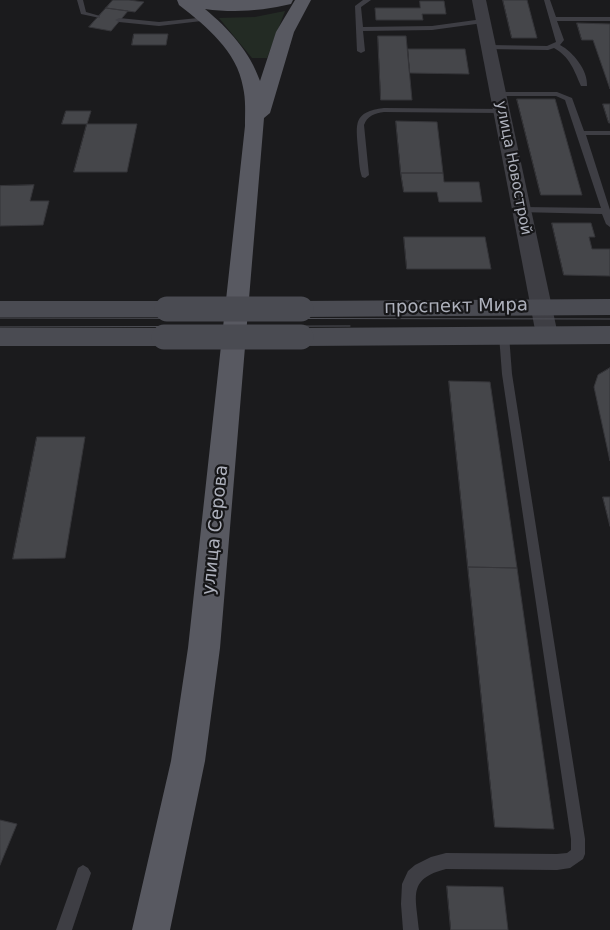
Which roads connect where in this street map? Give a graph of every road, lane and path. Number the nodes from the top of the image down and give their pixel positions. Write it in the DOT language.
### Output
graph roads {
  1 [pos="80,0"];
  2 [pos="285,0"];
  3 [pos="303,0"];
  4 [pos="368,0"];
  5 [pos="479,0"];
  6 [pos="548,0"];
  7 [pos="184,1"];
  8 [pos="98,17"];
  9 [pos="553,18"];
  10 [pos="208,19"];
  11 [pos="610,19"];
  12 [pos="120,20"];
  13 [pos="483,21"];
  14 [pos="359,29"];
  15 [pos="555,46"];
  16 [pos="489,47"];
  17 [pos="361,51"];
  18 [pos="584,84"];
  19 [pos="500,102"];
  20 [pos="255,126"];
  21 [pos="581,133"];
  22 [pos="610,133"];
  23 [pos="365,176"];
  24 [pos="522,210"];
  25 [pos="605,211"];
  26 [pos="610,224"];
  27 [pos="540,306"];
  28 [pos="610,307"];
  29 [pos="0,309"];
  30 [pos="504,335"];
  31 [pos="547,335"];
  32 [pos="610,335"];
  33 [pos="1,341"];
  34 [pos="83,873"];
  35 [pos="64,930"];
  36 [pos="151,930"];
  37 [pos="410,930"];
  1 -- 8 [label="lane"];
  2 -- 7 [label="main road"];
  3 -- 20 [label="main road"];
  4 -- 14 [label="lane"];
  5 -- 13 [label="street, улица Новострой"];
  6 -- 9 [label="lane"];
  7 -- 10 [label="main road"];
  9 -- 11 [label="lane"];
  9 -- 15 [label="lane"];
  10 -- 12 [label="lane"];
  10 -- 20 [label="main road"];
  13 -- 14 [label="lane"];
  13 -- 16 [label="street, улица Новострой"];
  14 -- 17 [label="lane"];
  15 -- 16 [label="lane"];
  15 -- 18 [label="lane"];
  16 -- 19 [label="street, улица Новострой"];
  19 -- 21 [label="lane"];
  19 -- 23 [label="lane"];
  19 -- 24 [label="street, улица Новострой"];
  20 -- 36 [label="main road, улица Серова"];
  21 -- 22 [label="lane"];
  21 -- 25 [label="lane"];
  24 -- 25 [label="lane"];
  24 -- 27 [label="street, улица Новострой"];
  25 -- 26 [label="lane"];
  27 -- 28 [label="main road, проспект Мира"];
  27 -- 29 [label="main road, проспект Мира, bridge"];
  27 -- 31 [label="street, улица Новострой"];
  30 -- 31 [label="main road, проспект Мира"];
  30 -- 33 [label="main road, проспект Мира, bridge"];
  30 -- 37 [label="lane"];
  31 -- 32 [label="main road, проспект Мира"];
  34 -- 35 [label="lane"];
}
